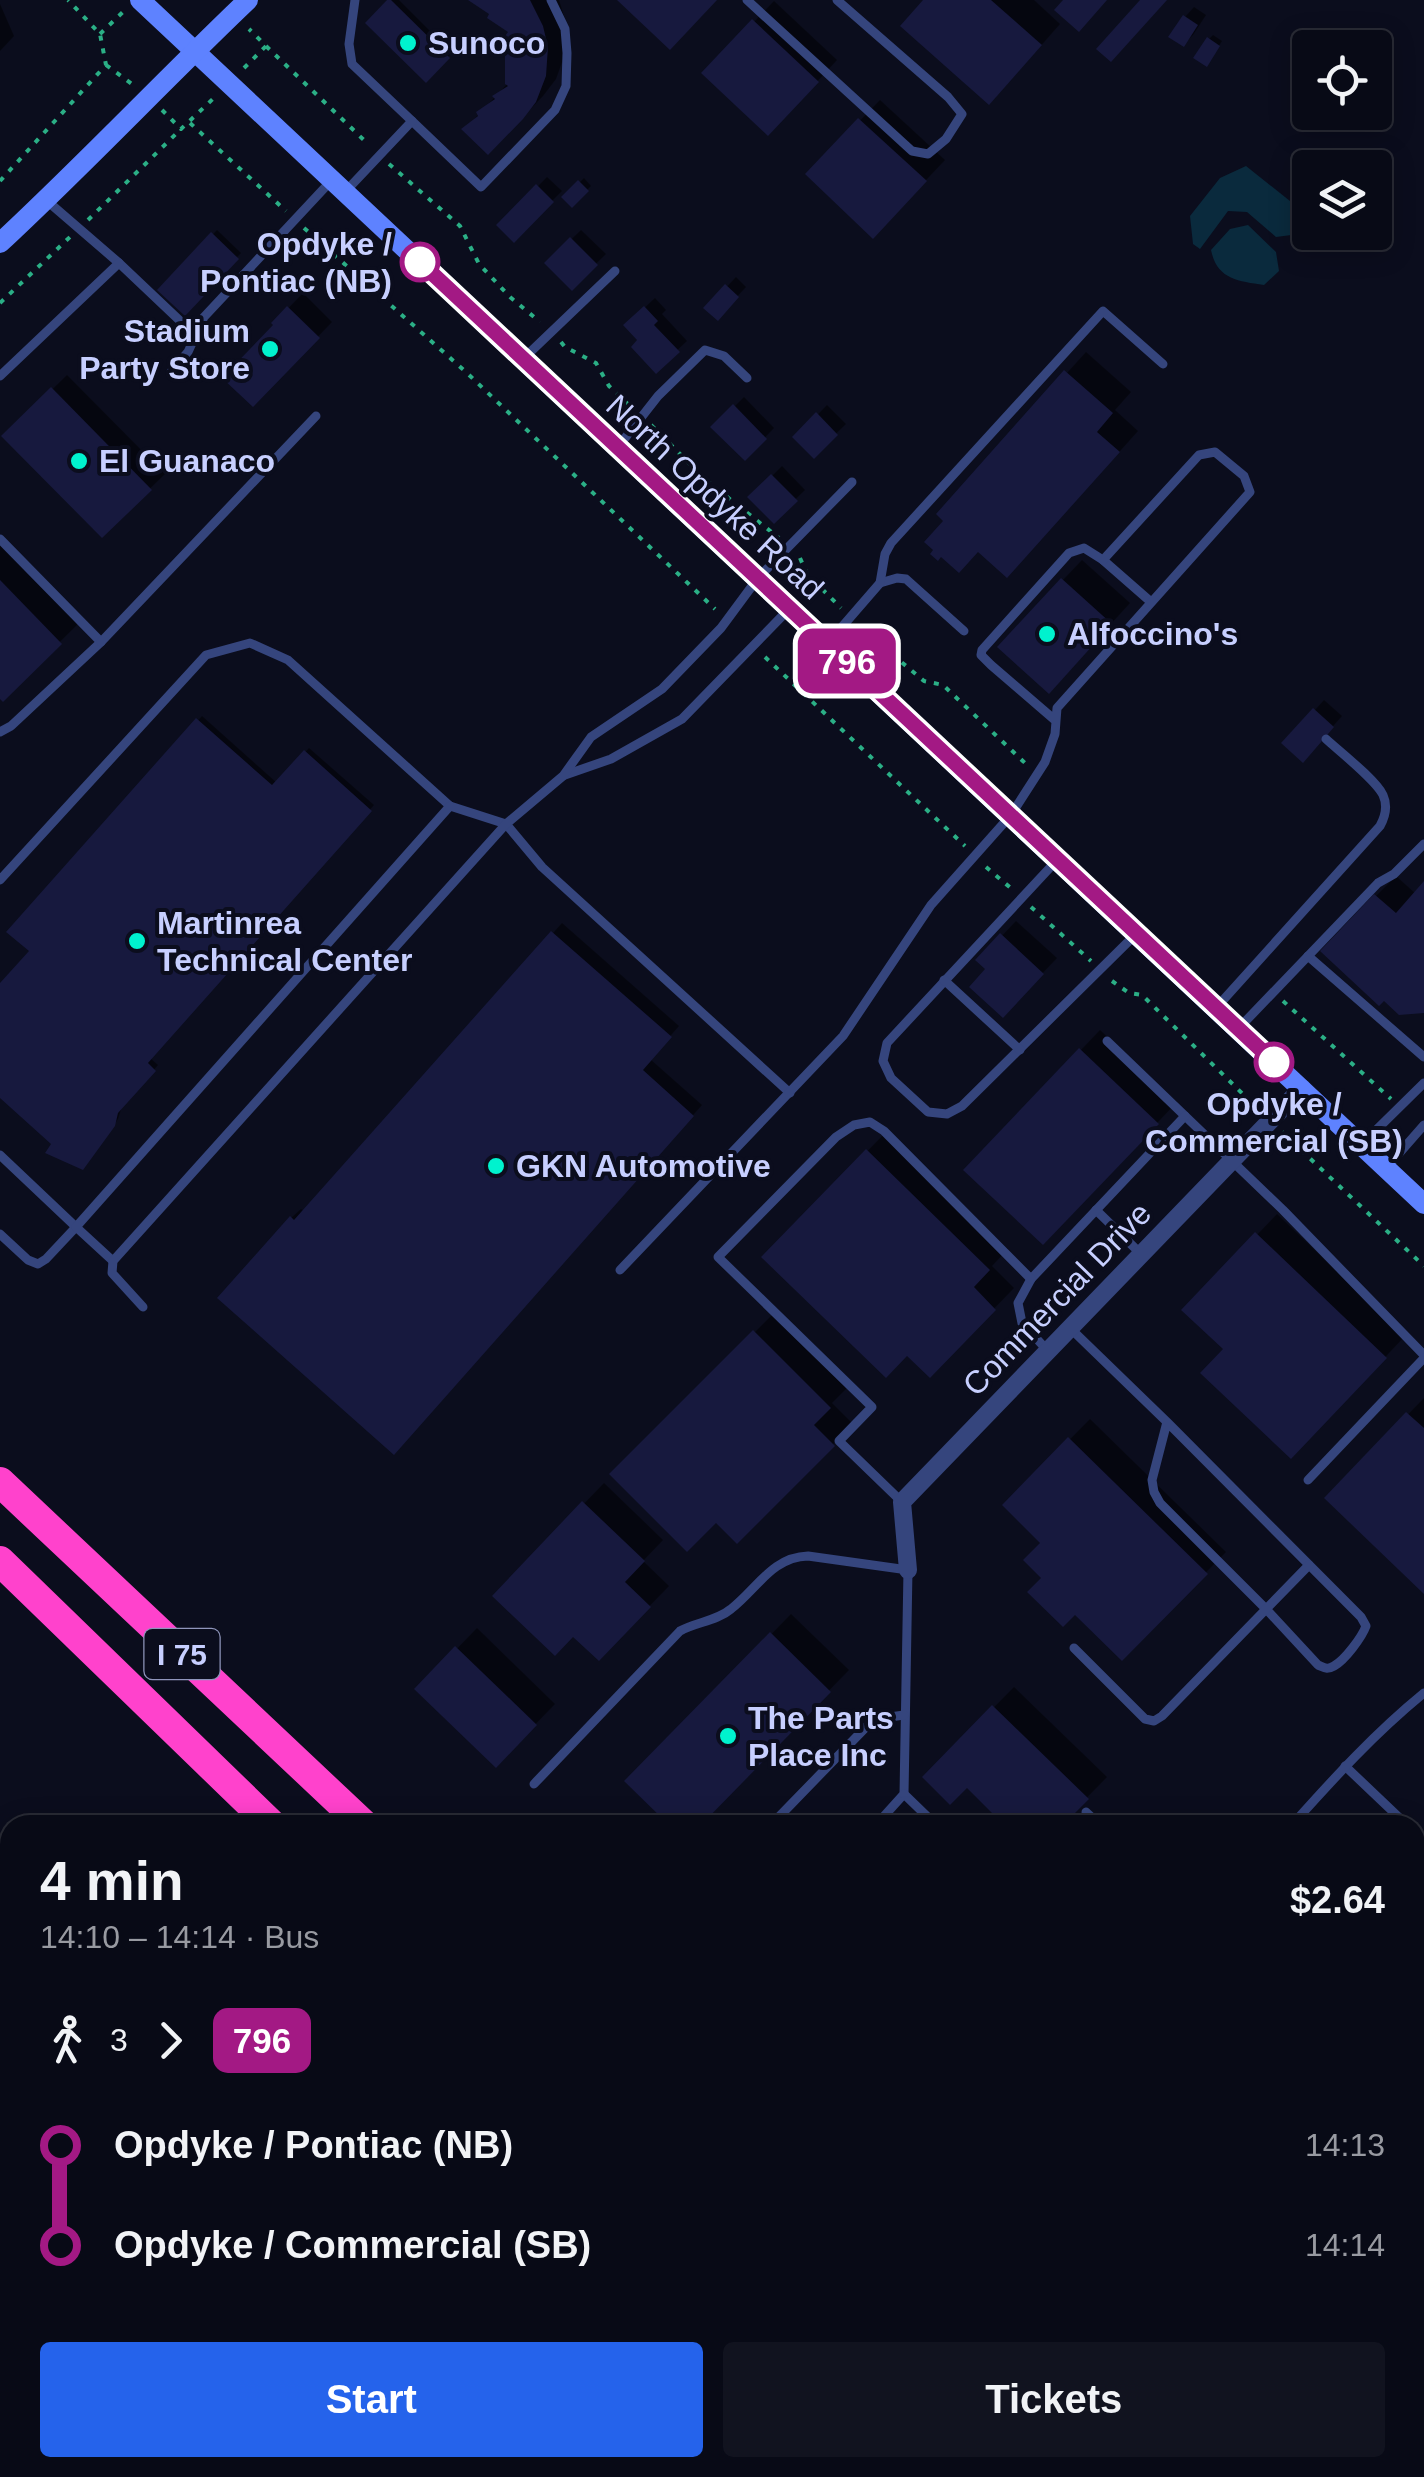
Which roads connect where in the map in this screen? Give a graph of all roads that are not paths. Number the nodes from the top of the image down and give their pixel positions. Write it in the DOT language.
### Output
graph roads {
  1 [pos="138,0"];
  2 [pos="248,0"];
  3 [pos="355,0"];
  4 [pos="550,0"];
  5 [pos="747,0"];
  6 [pos="837,0"];
  7 [pos="193,51"];
  8 [pos="412,121"];
  9 [pos="338,186"];
  10 [pos="46,200"];
  11 [pos="0,243"];
  12 [pos="119,263"];
  13 [pos="615,271"];
  14 [pos="196,336"];
  15 [pos="523,358"];
  16 [pos="1163,364"];
  17 [pos="171,372"];
  18 [pos="0,376"];
  19 [pos="747,378"];
  20 [pos="316,416"];
  21 [pos="618,447"];
  22 [pos="852,482"];
  23 [pos="0,538"];
  24 [pos="1103,560"];
  25 [pos="758,578"];
  26 [pos="880,584"];
  27 [pos="1152,602"];
  28 [pos="790,608"];
  29 [pos="964,631"];
  30 [pos="101,642"];
  31 [pos="828,643"];
  32 [pos="1056,721"];
  33 [pos="0,732"];
  34 [pos="1326,739"];
  35 [pos="563,776"];
  36 [pos="450,806"];
  37 [pos="1011,814"];
  38 [pos="506,824"];
  39 [pos="1424,844"];
  40 [pos="1058,859"];
  41 [pos="0,880"];
  42 [pos="1137,932"];
  43 [pos="1308,956"];
  44 [pos="944,980"];
  45 [pos="1216,1008"];
  46 [pos="1238,1028"];
  47 [pos="1108,1042"];
  48 [pos="1020,1050"];
  49 [pos="1424,1058"];
  50 [pos="1424,1083"];
  51 [pos="1302,1088"];
  52 [pos="790,1093"];
  53 [pos="1185,1116"];
  54 [pos="1424,1125"];
  55 [pos="1362,1145"];
  56 [pos="0,1155"];
  57 [pos="1232,1160"];
  58 [pos="1386,1168"];
  59 [pos="1424,1204"];
  60 [pos="1096,1210"];
  61 [pos="76,1227"];
  62 [pos="0,1234"];
  63 [pos="1142,1254"];
  64 [pos="113,1261"];
  65 [pos="620,1270"];
  66 [pos="1030,1279"];
  67 [pos="143,1307"];
  68 [pos="1070,1328"];
  69 [pos="1048,1351"];
  70 [pos="1424,1357"];
  71 [pos="1167,1422"];
  72 [pos="1308,1480"];
  73 [pos="0,1482"];
  74 [pos="902,1502"];
  75 [pos="0,1562"];
  76 [pos="1310,1565"];
  77 [pos="908,1570"];
  78 [pos="1267,1610"];
  79 [pos="1074,1648"];
  80 [pos="1424,1693"];
  81 [pos="904,1715"];
  82 [pos="1345,1766"];
  83 [pos="534,1784"];
  84 [pos="904,1794"];
  85 [pos="1086,1812"];
  86 [pos="262,1815"];
  87 [pos="353,1815"];
  88 [pos="780,1815"];
  89 [pos="885,1815"];
  90 [pos="926,1815"];
  91 [pos="1089,1815"];
  92 [pos="1301,1815"];
  93 [pos="1396,1815"];
  1 -- 7 [label="main road, North Opdyke Road"];
  2 -- 7 [label="main road"];
  3 -- 8 [label="lane"];
  4 -- 8 [label="lane"];
  5 -- 6 [label="lane"];
  7 -- 9 [label="main road, North Opdyke Road"];
  7 -- 10 [label="main road"];
  8 -- 9 [label="lane"];
  9 -- 14 [label="lane"];
  9 -- 15 [label="main road, North Opdyke Road"];
  10 -- 11 [label="main road"];
  10 -- 12 [label="lane"];
  12 -- 14 [label="lane"];
  12 -- 18 [label="lane"];
  13 -- 15 [label="lane"];
  14 -- 17 [label="lane"];
  15 -- 21 [label="main road, North Opdyke Road"];
  16 -- 26 [label="lane"];
  19 -- 21 [label="lane"];
  20 -- 30 [label="lane"];
  21 -- 25 [label="main road, North Opdyke Road"];
  22 -- 25 [label="lane"];
  23 -- 30 [label="lane"];
  24 -- 27 [label="lane"];
  24 -- 27 [label="lane"];
  24 -- 32 [label="lane"];
  25 -- 28 [label="main road, North Opdyke Road"];
  25 -- 35 [label="lane"];
  26 -- 29 [label="lane"];
  26 -- 31 [label="lane"];
  27 -- 32 [label="lane"];
  28 -- 31 [label="main road, North Opdyke Road"];
  28 -- 35 [label="lane"];
  30 -- 33 [label="lane"];
  31 -- 37 [label="main road, North Opdyke Road"];
  32 -- 37 [label="lane"];
  34 -- 45 [label="lane"];
  35 -- 38 [label="lane"];
  36 -- 38 [label="lane"];
  36 -- 41 [label="lane"];
  36 -- 61 [label="lane"];
  37 -- 40 [label="main road, North Opdyke Road"];
  37 -- 52 [label="lane"];
  38 -- 52 [label="lane"];
  38 -- 64 [label="lane"];
  39 -- 43 [label="lane"];
  40 -- 42 [label="main road, North Opdyke Road"];
  40 -- 44 [label="lane"];
  42 -- 45 [label="main road, North Opdyke Road"];
  42 -- 48 [label="lane"];
  43 -- 46 [label="lane"];
  43 -- 49 [label="lane"];
  44 -- 48 [label="lane"];
  44 -- 48 [label="lane"];
  45 -- 46 [label="main road, North Opdyke Road"];
  46 -- 51 [label="main road, North Opdyke Road"];
  47 -- 53 [label="lane"];
  50 -- 55 [label="lane"];
  51 -- 55 [label="main road, North Opdyke Road"];
  51 -- 57 [label="street, Commercial Drive"];
  52 -- 65 [label="lane"];
  53 -- 57 [label="lane"];
  53 -- 60 [label="lane"];
  54 -- 58 [label="lane"];
  55 -- 58 [label="main road, North Opdyke Road"];
  56 -- 61 [label="lane"];
  57 -- 63 [label="street, Commercial Drive"];
  57 -- 70 [label="lane"];
  58 -- 59 [label="main road, North Opdyke Road"];
  60 -- 63 [label="lane"];
  60 -- 66 [label="lane"];
  61 -- 62 [label="lane"];
  61 -- 64 [label="lane"];
  63 -- 68 [label="street, Commercial Drive"];
  64 -- 67 [label="lane"];
  66 -- 69 [label="lane"];
  66 -- 74 [label="lane"];
  68 -- 69 [label="street, Commercial Drive"];
  68 -- 71 [label="lane"];
  69 -- 74 [label="street, Commercial Drive"];
  70 -- 72 [label="lane"];
  71 -- 76 [label="lane"];
  71 -- 78 [label="lane"];
  73 -- 87 [label="highway, I 75"];
  74 -- 77 [label="street"];
  75 -- 86 [label="highway, I 75"];
  76 -- 78 [label="lane"];
  76 -- 78 [label="lane"];
  77 -- 81 [label="lane"];
  77 -- 83 [label="lane"];
  78 -- 79 [label="lane"];
  80 -- 82 [label="lane"];
  81 -- 84 [label="lane"];
  81 -- 88 [label="lane"];
  82 -- 92 [label="lane"];
  82 -- 93 [label="lane"];
  84 -- 89 [label="lane"];
  84 -- 90 [label="lane"];
  85 -- 91 [label="lane"];
}
